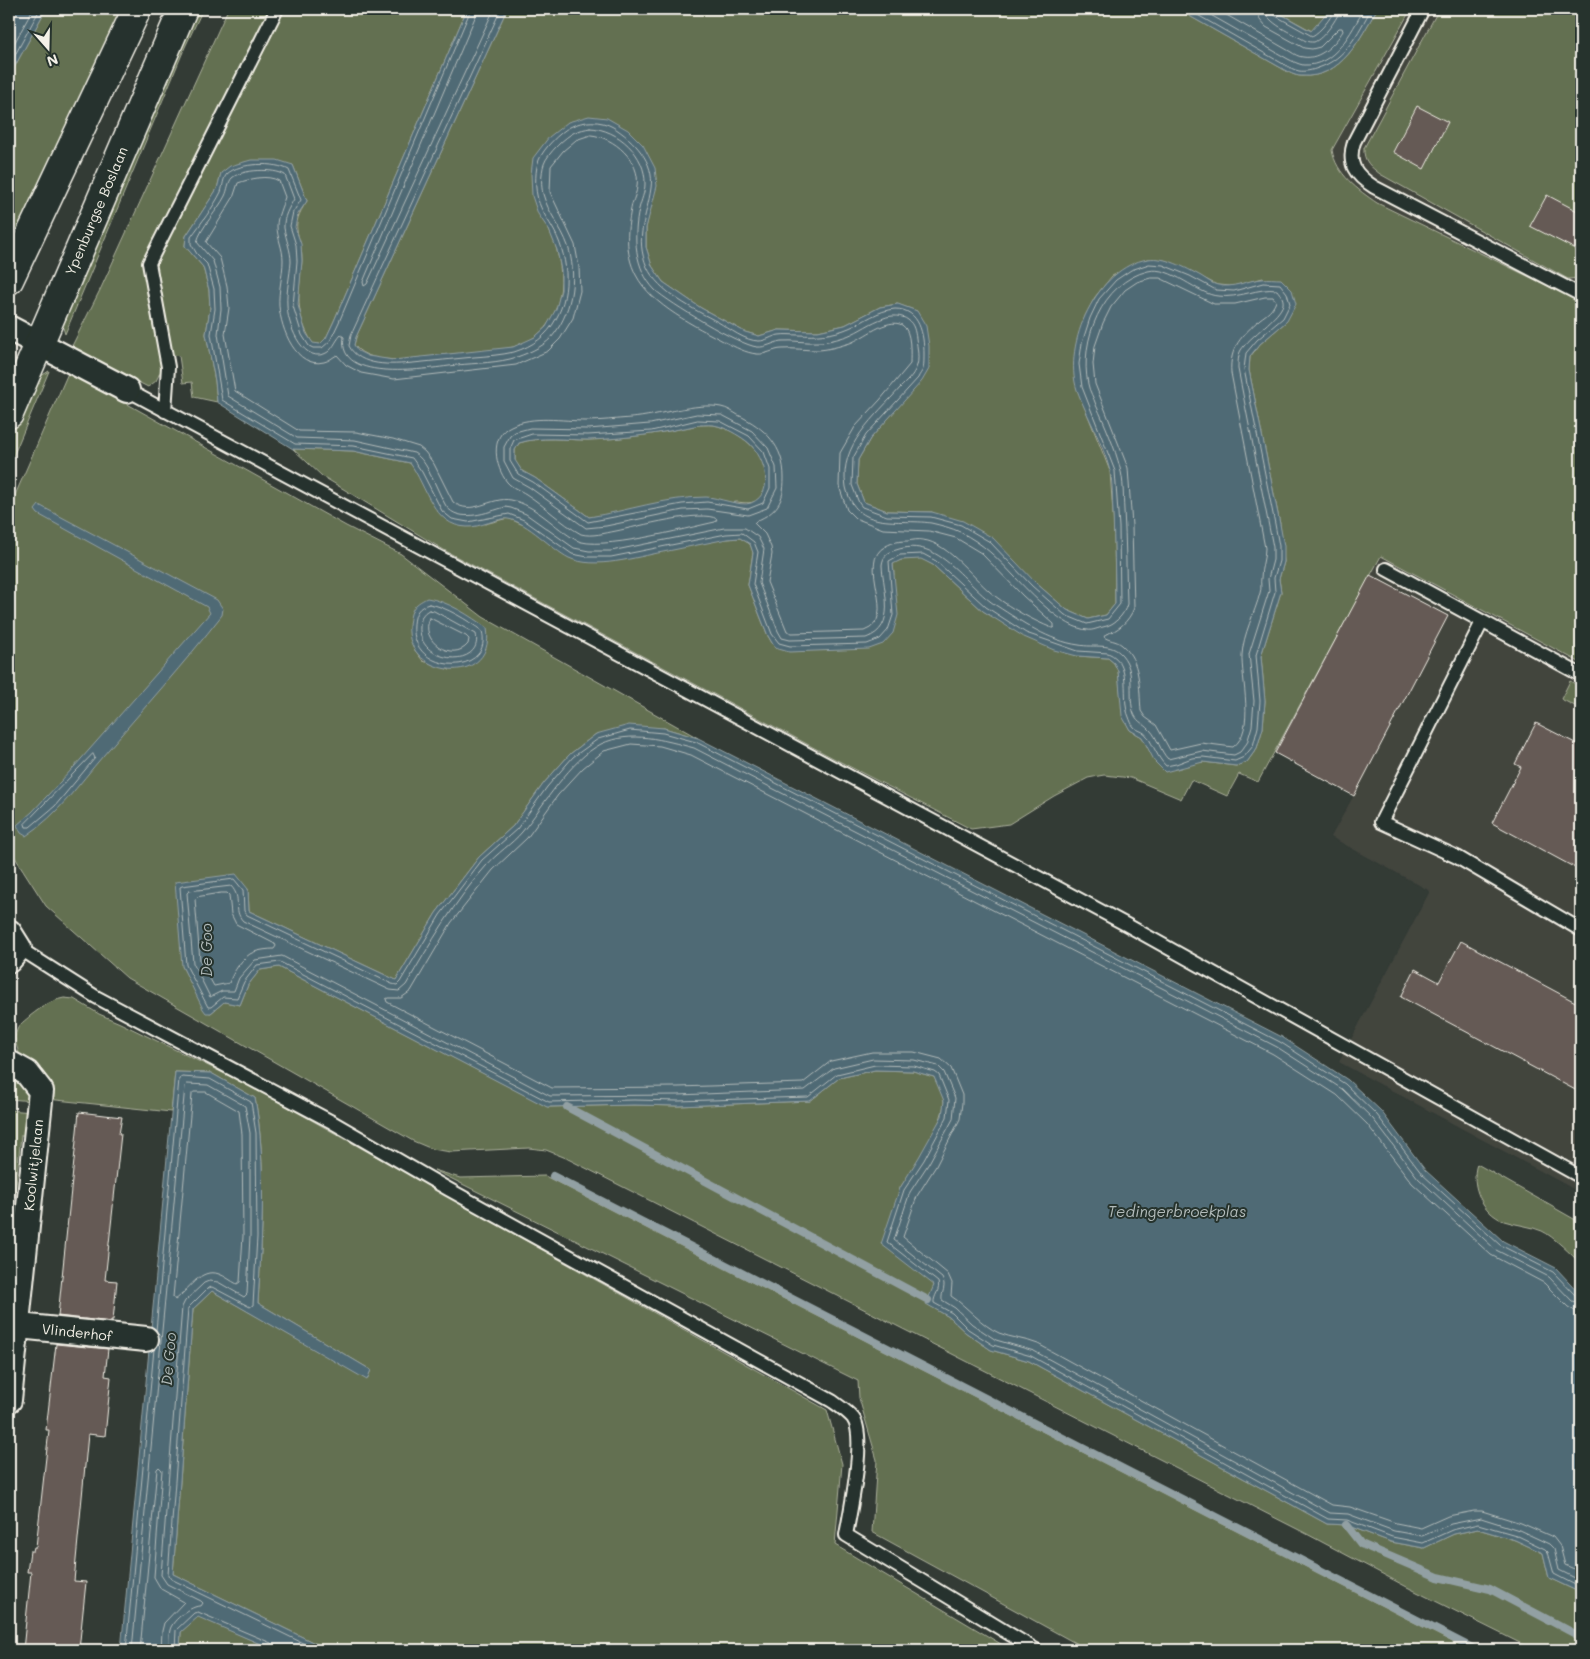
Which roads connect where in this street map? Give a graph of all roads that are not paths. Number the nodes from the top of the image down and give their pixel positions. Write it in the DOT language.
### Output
graph roads {
  1 [pos="136,9"];
  2 [pos="183,9"];
  3 [pos="277,9"];
  4 [pos="1423,9"];
  5 [pos="9,280"];
  6 [pos="1581,295"];
  7 [pos="9,328"];
  8 [pos="40,344"];
  9 [pos="127,390"];
  10 [pos="165,411"];
  11 [pos="9,414"];
  12 [pos="1386,569"];
  13 [pos="1482,622"];
  14 [pos="1581,676"];
  15 [pos="1581,930"];
  16 [pos="12,947"];
  17 [pos="9,1064"];
  18 [pos="1581,1177"];
  19 [pos="13,1325"];
  20 [pos="146,1338"];
  21 [pos="9,1400"];
  22 [pos="1036,1650"];
  1 -- 5 [label="main road"];
  2 -- 8 [label="main road, Ypenburgse Boslaan"];
  3 -- 10 [label="lane"];
  4 -- 6 [label="lane"];
  7 -- 8 [label="street"];
  8 -- 9 [label="street"];
  8 -- 11 [label="main road, Ypenburgse Boslaan"];
  9 -- 10 [label="lane"];
  10 -- 18 [label="lane"];
  12 -- 13 [label="lane"];
  13 -- 14 [label="lane"];
  13 -- 15 [label="lane"];
  16 -- 22 [label="lane"];
  17 -- 19 [label="street, Koolwitjelaan"];
  19 -- 20 [label="street, Vlinderhof"];
  19 -- 21 [label="street, Koolwitjelaan"];
}
